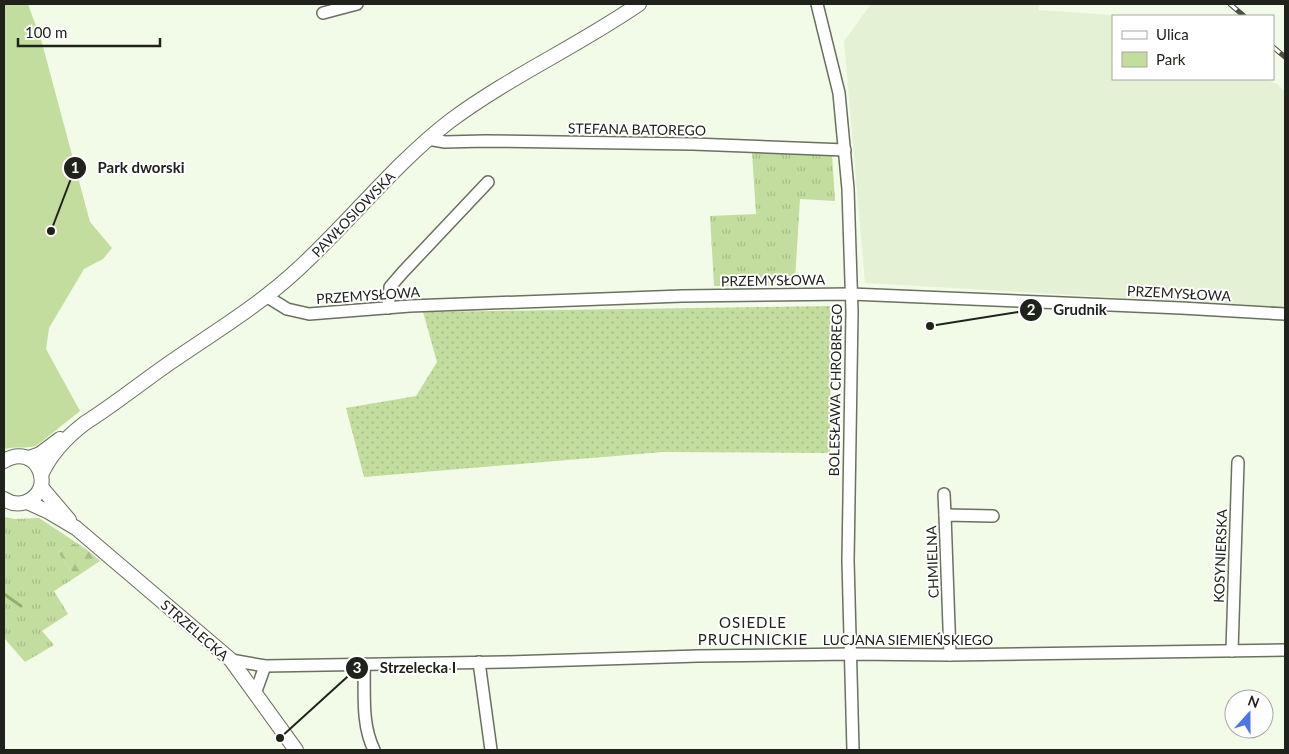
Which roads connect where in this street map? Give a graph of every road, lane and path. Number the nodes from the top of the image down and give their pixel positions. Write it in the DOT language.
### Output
graph roads {
  1 [pos="357,4"];
  2 [pos="817,4"];
  3 [pos="635,5"];
  4 [pos="323,12"];
  5 [pos="428,139"];
  6 [pos="845,150"];
  7 [pos="488,182"];
  8 [pos="851,294"];
  9 [pos="266,296"];
  10 [pos="388,308"];
  11 [pos="1285,314"];
  12 [pos="72,434"];
  13 [pos="29,458"];
  14 [pos="4,460"];
  15 [pos="1238,462"];
  16 [pos="41,481"];
  17 [pos="944,494"];
  18 [pos="5,500"];
  19 [pos="27,502"];
  20 [pos="946,515"];
  21 [pos="992,516"];
  22 [pos="76,528"];
  23 [pos="1285,650"];
  24 [pos="1232,651"];
  25 [pos="851,654"];
  26 [pos="950,655"];
  27 [pos="231,660"];
  28 [pos="479,662"];
  29 [pos="364,664"];
  30 [pos="265,666"];
  31 [pos="255,694"];
  32 [pos="296,750"];
  33 [pos="374,750"];
  34 [pos="491,750"];
  35 [pos="853,750"];
  1 -- 4 [label="street"];
  2 -- 6 [label="street, BOLESŁAWA CHROBREGO"];
  3 -- 5 [label="street, PAWŁOSIOWSKA"];
  5 -- 6 [label="street, STEFANA BATOREGO"];
  5 -- 9 [label="street, PAWŁOSIOWSKA"];
  6 -- 8 [label="street, BOLESŁAWA CHROBREGO"];
  7 -- 10 [label="street"];
  8 -- 10 [label="street, PRZEMYSŁOWA"];
  8 -- 11 [label="street, PRZEMYSŁOWA"];
  8 -- 25 [label="street, BOLESŁAWA CHROBREGO"];
  9 -- 10 [label="street, PRZEMYSŁOWA"];
  9 -- 12 [label="street, PAWŁOSIOWSKA"];
  12 -- 13 [label="street, PAWŁOSIOWSKA"];
  12 -- 16 [label="street, PAWŁOSIOWSKA"];
  13 -- 14 [label="street"];
  13 -- 16 [label="street, STRZELECKA"];
  15 -- 24 [label="street, KOSYNIERSKA"];
  16 -- 19 [label="street, PAWŁOSIOWSKA"];
  16 -- 22 [label="street, STRZELECKA"];
  17 -- 20 [label="street"];
  18 -- 19 [label="street, STRZELECKA"];
  19 -- 22 [label="street, STRZELECKA"];
  20 -- 21 [label="street, CHMIELNA"];
  20 -- 26 [label="street, CHMIELNA"];
  22 -- 27 [label="street, STRZELECKA"];
  23 -- 24 [label="street, LUCJANA SIEMIEŃSKIEGO"];
  24 -- 26 [label="street, LUCJANA SIEMIEŃSKIEGO"];
  25 -- 26 [label="street, LUCJANA SIEMIEŃSKIEGO"];
  25 -- 28 [label="street, LUCJANA SIEMIEŃSKIEGO"];
  25 -- 35 [label="street, BOLESŁAWA CHROBREGO"];
  27 -- 30 [label="street, LUCJANA SIEMIEŃSKIEGO"];
  27 -- 31 [label="street, STRZELECKA"];
  28 -- 29 [label="street, LUCJANA SIEMIEŃSKIEGO"];
  28 -- 34 [label="street"];
  29 -- 30 [label="street, LUCJANA SIEMIEŃSKIEGO"];
  29 -- 33 [label="street"];
  30 -- 31 [label="street"];
  31 -- 32 [label="street, STRZELECKA"];
}
